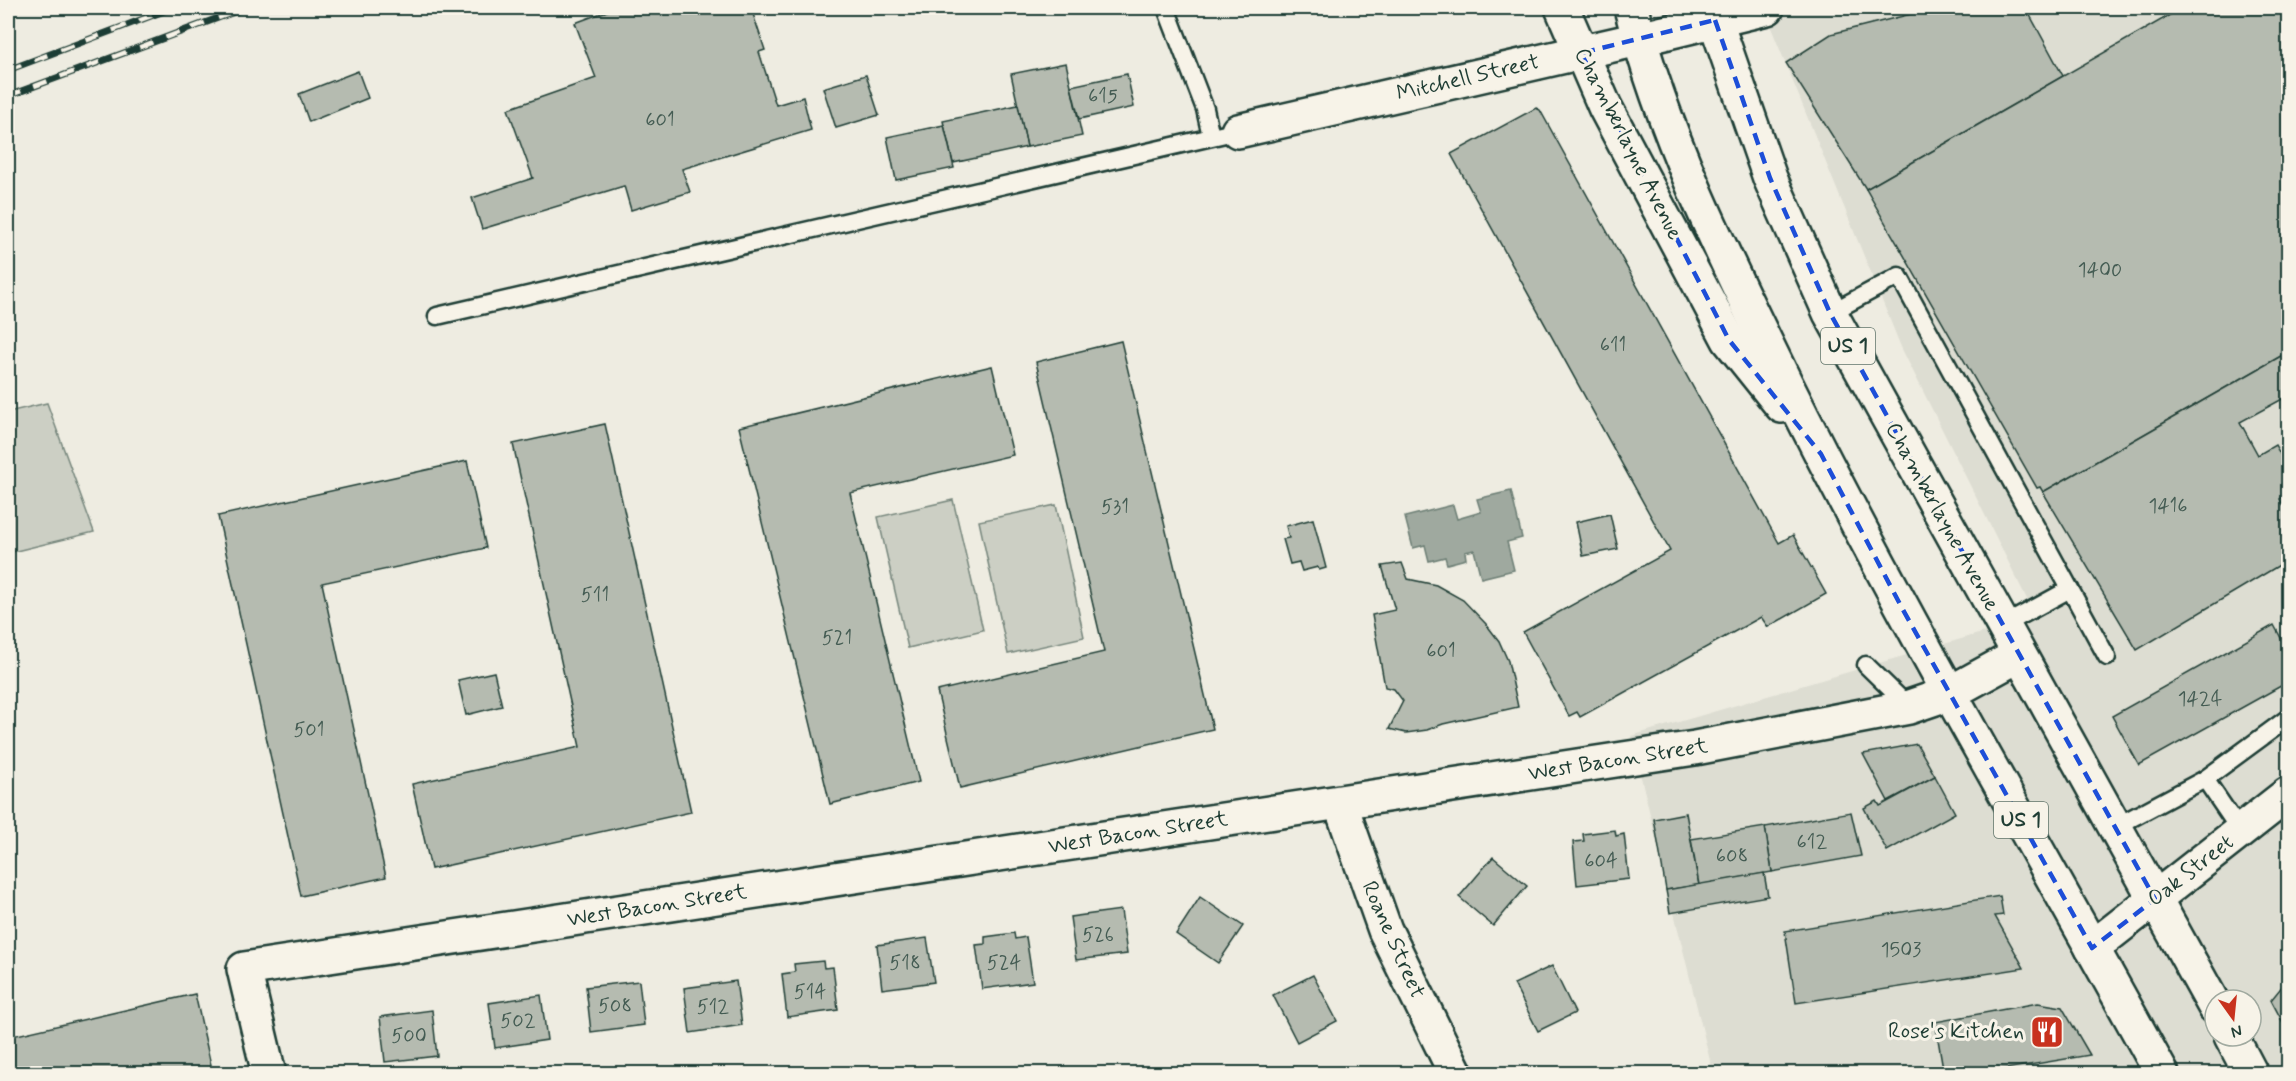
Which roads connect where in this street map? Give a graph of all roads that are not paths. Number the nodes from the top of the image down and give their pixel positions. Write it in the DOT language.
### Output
graph roads {
  1 [pos="1166,8"];
  2 [pos="1562,8"];
  3 [pos="1631,8"];
  4 [pos="1767,8"];
  5 [pos="1713,14"];
  6 [pos="1639,39"];
  7 [pos="1581,52"];
  8 [pos="1225,133"];
  9 [pos="1830,314"];
  10 [pos="437,316"];
  11 [pos="1821,454"];
  12 [pos="2070,589"];
  13 [pos="2002,626"];
  14 [pos="2019,655"];
  15 [pos="2107,657"];
  16 [pos="1866,665"];
  17 [pos="1950,693"];
  18 [pos="1909,707"];
  19 [pos="2289,718"];
  20 [pos="2205,779"];
  21 [pos="2289,794"];
  22 [pos="1340,803"];
  23 [pos="2115,827"];
  24 [pos="2241,832"];
  25 [pos="2155,899"];
  26 [pos="2092,948"];
  27 [pos="2204,988"];
  28 [pos="2237,1048"];
  29 [pos="269,1074"];
  30 [pos="1456,1074"];
  31 [pos="2162,1074"];
  32 [pos="2251,1074"];
  1 -- 8 [label="lane"];
  2 -- 7 [label="street, Chamberlayne Avenue"];
  3 -- 6 [label="street, Chamberlayne Avenue / US 1"];
  4 -- 5 [label="street, Mitchell Street"];
  5 -- 6 [label="street, Mitchell Street"];
  5 -- 9 [label="street, Chamberlayne Avenue / US 1"];
  6 -- 7 [label="street, Mitchell Street"];
  6 -- 11 [label="street, Chamberlayne Avenue / US 1"];
  7 -- 8 [label="street, Mitchell Street"];
  7 -- 11 [label="street, Chamberlayne Avenue"];
  8 -- 10 [label="lane"];
  9 -- 12 [label="lane"];
  9 -- 13 [label="street, Chamberlayne Avenue / US 1"];
  11 -- 17 [label="street, Chamberlayne Avenue / US 1"];
  12 -- 13 [label="lane"];
  12 -- 15 [label="lane"];
  13 -- 14 [label="street, Chamberlayne Avenue / US 1"];
  14 -- 17 [label="street, West Bacon Street"];
  14 -- 23 [label="street, Chamberlayne Avenue / US 1"];
  16 -- 18 [label="lane"];
  17 -- 18 [label="street, West Bacon Street"];
  17 -- 26 [label="street, Chamberlayne Avenue / US 1"];
  18 -- 22 [label="street, West Bacon Street"];
  19 -- 20 [label="lane"];
  20 -- 23 [label="lane"];
  20 -- 24 [label="lane"];
  21 -- 24 [label="street, Oak Street"];
  22 -- 29 [label="street, West Bacon Street"];
  22 -- 30 [label="street, Roane Street"];
  23 -- 25 [label="street, Chamberlayne Avenue / US 1"];
  24 -- 25 [label="street, Oak Street"];
  25 -- 26 [label="street, Oak Street"];
  25 -- 27 [label="street, Chamberlayne Avenue / US 1"];
  26 -- 31 [label="street, Chamberlayne Avenue / US 1"];
  28 -- 32 [label="street"];
}
